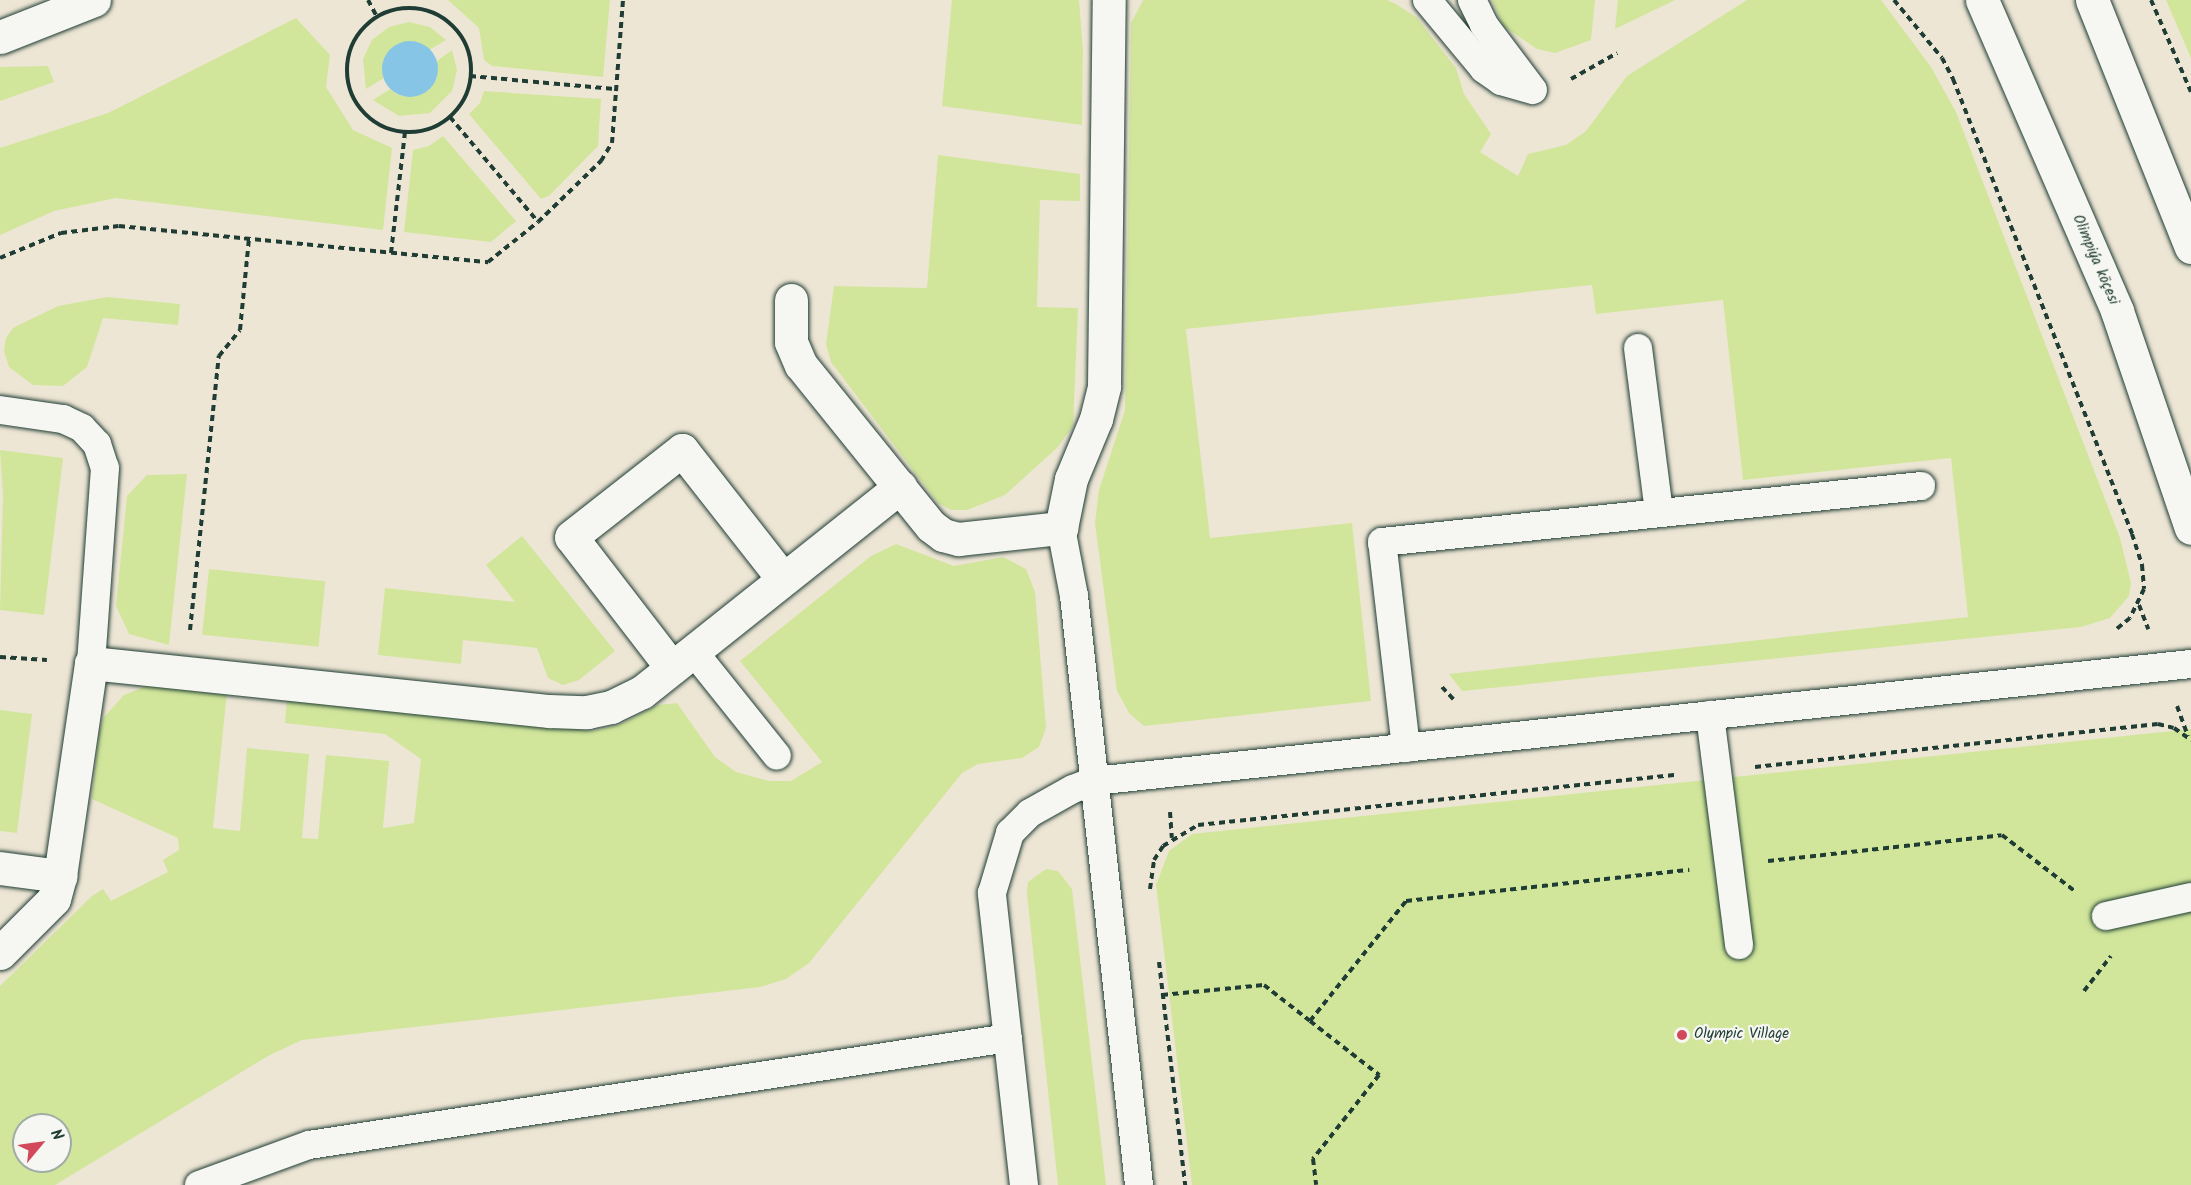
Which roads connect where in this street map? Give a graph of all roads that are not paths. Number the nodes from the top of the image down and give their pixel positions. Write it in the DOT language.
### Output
graph roads {
  1 [pos="94,0"];
  2 [pos="1109,0"];
  3 [pos="1427,0"];
  4 [pos="1472,0"];
  5 [pos="1982,0"];
  6 [pos="2092,0"];
  7 [pos="0,37"];
  8 [pos="2191,247"];
  9 [pos="791,300"];
  10 [pos="1638,348"];
  11 [pos="0,410"];
  12 [pos="1921,486"];
  13 [pos="900,487"];
  14 [pos="1659,513"];
  15 [pos="1061,528"];
  16 [pos="2191,528"];
  17 [pos="783,579"];
  18 [pos="682,659"];
  19 [pos="91,663"];
  20 [pos="2191,664"];
  21 [pos="1710,715"];
  22 [pos="1406,747"];
  23 [pos="777,756"];
  24 [pos="1094,781"];
  25 [pos="0,868"];
  26 [pos="60,876"];
  27 [pos="2191,897"];
  28 [pos="2106,916"];
  29 [pos="1739,945"];
  30 [pos="0,953"];
  31 [pos="1008,1038"];
  32 [pos="199,1185"];
  33 [pos="1024,1185"];
  34 [pos="1139,1185"];
  1 -- 7 [label="street"];
  2 -- 15 [label="street"];
  3 -- 4 [label="lane"];
  5 -- 16 [label="street, Olimpiýa köçesi"];
  6 -- 8 [label="street"];
  9 -- 13 [label="street"];
  10 -- 14 [label="lane"];
  11 -- 19 [label="lane"];
  12 -- 14 [label="lane"];
  13 -- 15 [label="street"];
  13 -- 17 [label="street"];
  14 -- 22 [label="lane"];
  15 -- 24 [label="lane"];
  17 -- 18 [label="street"];
  17 -- 18 [label="street"];
  18 -- 19 [label="street"];
  18 -- 23 [label="lane"];
  19 -- 26 [label="street"];
  20 -- 21 [label="lane"];
  21 -- 22 [label="lane"];
  21 -- 29 [label="lane"];
  22 -- 24 [label="lane"];
  24 -- 31 [label="lane"];
  24 -- 34 [label="lane"];
  25 -- 26 [label="street"];
  26 -- 30 [label="street"];
  27 -- 28 [label="lane"];
  31 -- 32 [label="lane"];
  31 -- 33 [label="lane"];
}
